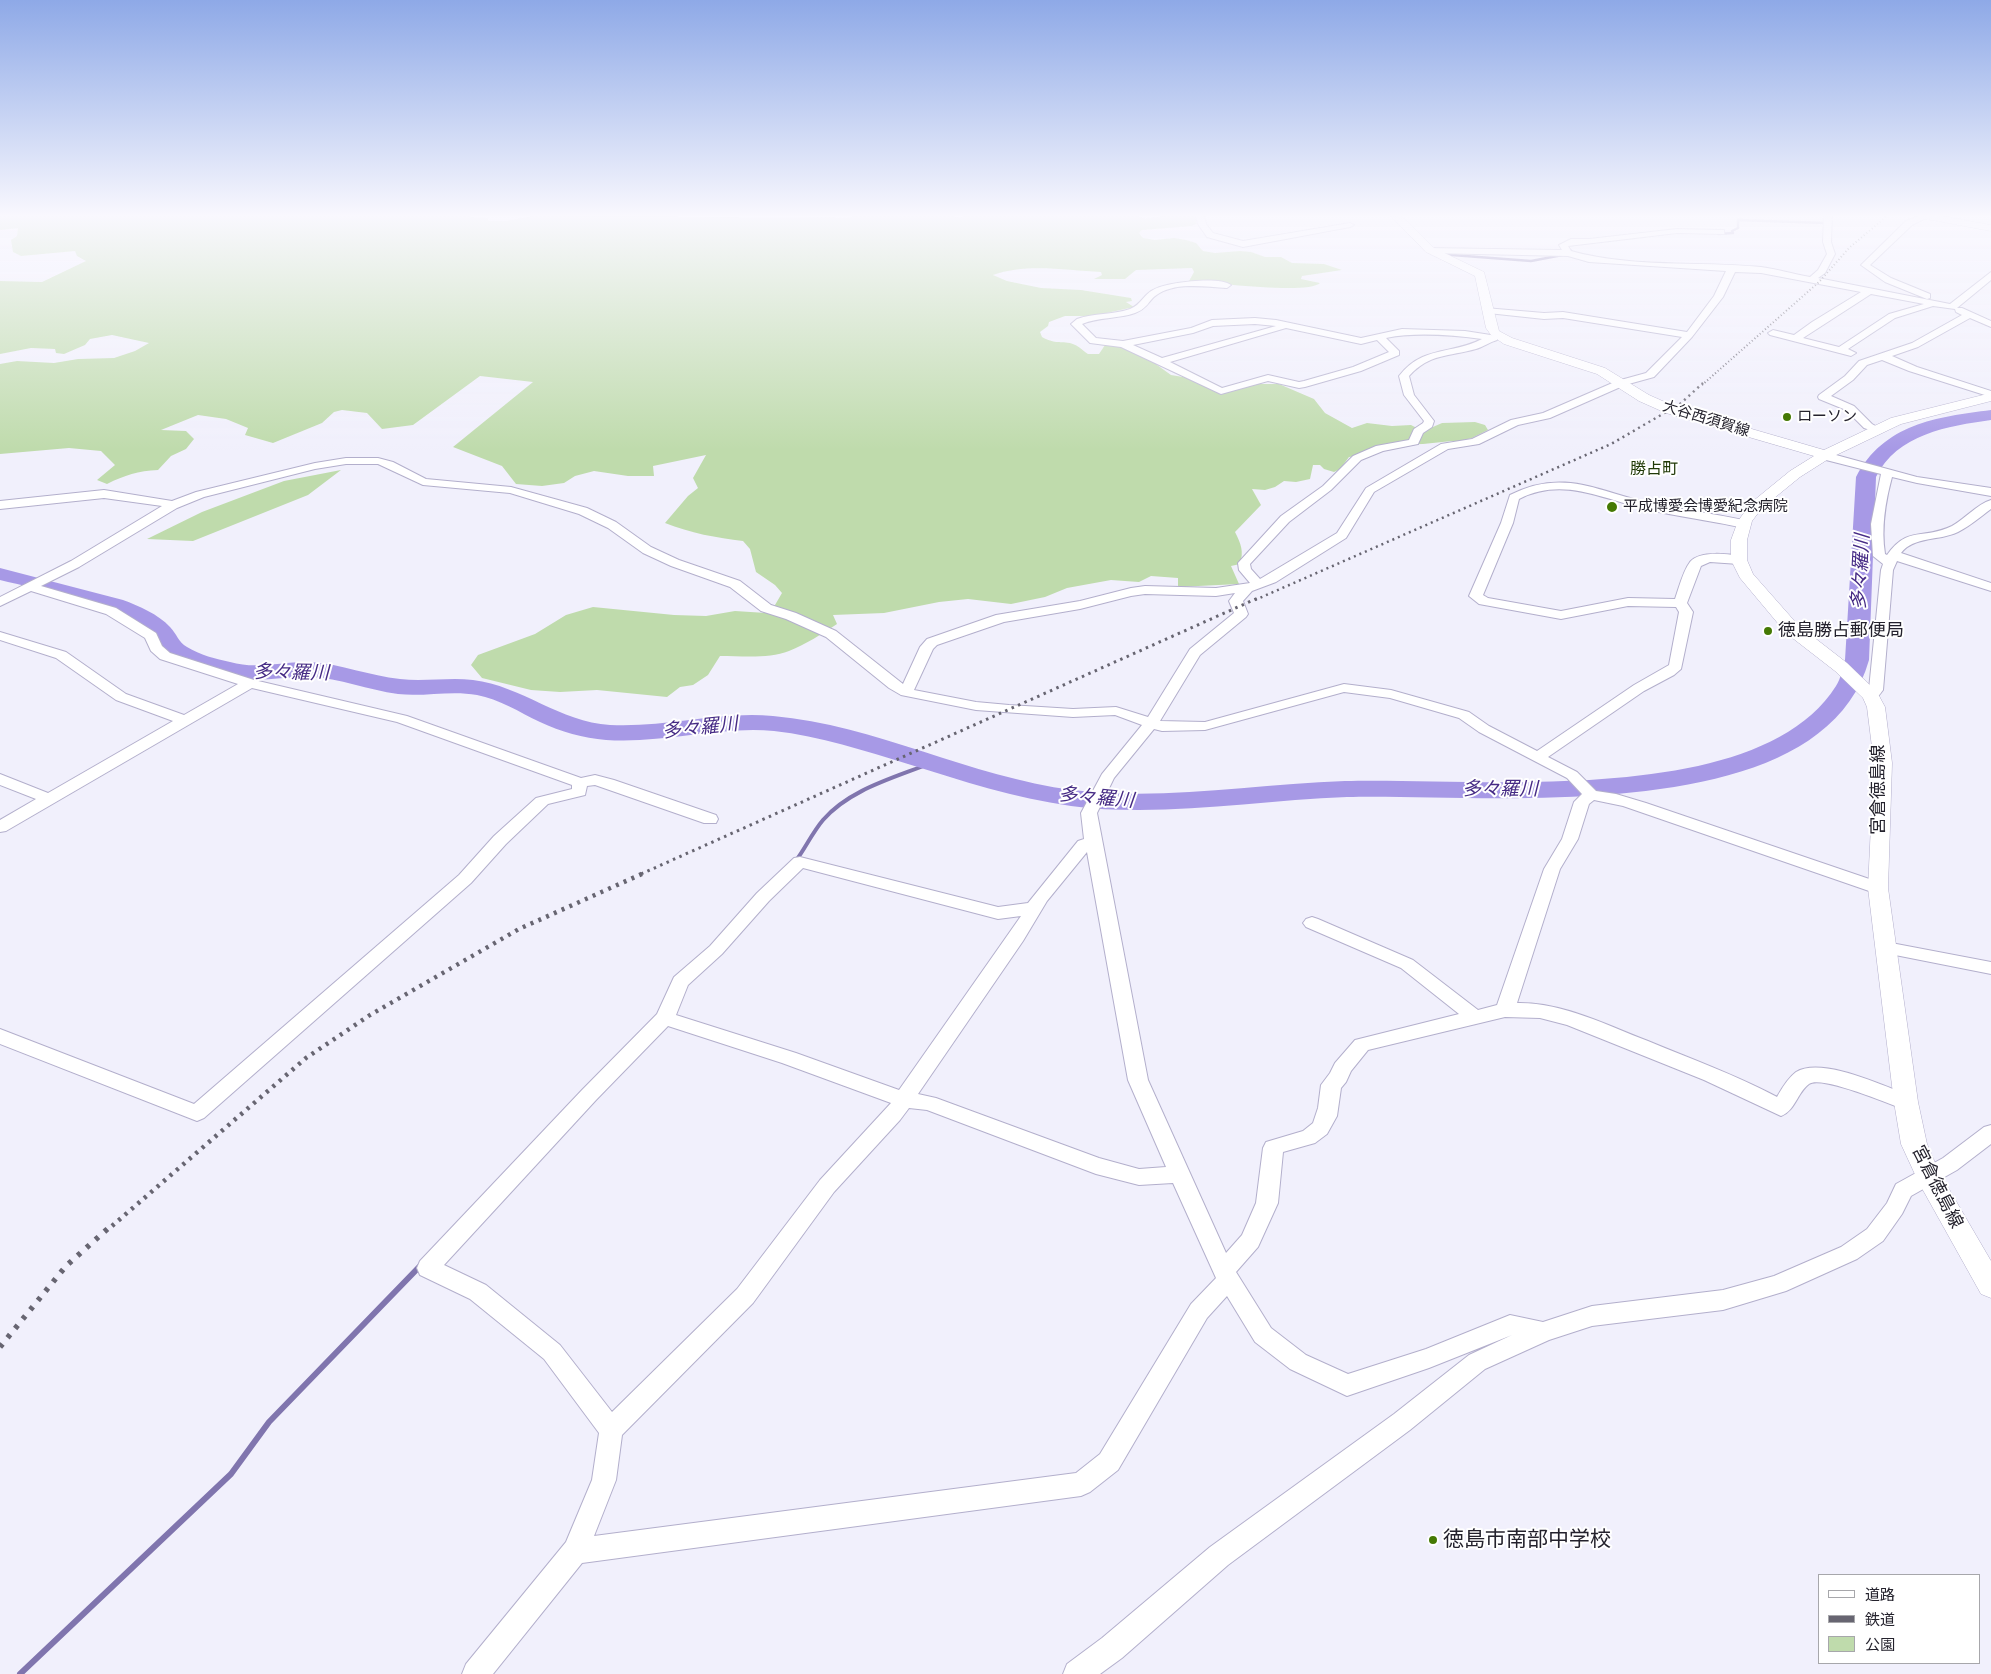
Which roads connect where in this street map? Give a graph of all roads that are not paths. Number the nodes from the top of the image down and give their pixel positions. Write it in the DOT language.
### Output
graph roads {
  1 [pos="1151,294"];
  2 [pos="1484,294"];
  3 [pos="1719,294"];
  4 [pos="1864,294"];
  5 [pos="1885,294"];
  6 [pos="1921,294"];
  7 [pos="1969,294"];
  8 [pos="1934,304"];
  9 [pos="1952,307"];
  10 [pos="1488,310"];
  11 [pos="1969,315"];
  12 [pos="1991,324"];
  13 [pos="1286,326"];
  14 [pos="1773,333"];
  15 [pos="1689,335"];
  16 [pos="1379,337"];
  17 [pos="1497,338"];
  18 [pos="1795,339"];
  19 [pos="1124,344"];
  20 [pos="1841,350"];
  21 [pos="1877,358"];
  22 [pos="1161,361"];
  23 [pos="1621,383"];
  24 [pos="1991,395"];
  25 [pos="1876,429"];
  26 [pos="1825,454"];
  27 [pos="1884,472"];
  28 [pos="1991,492"];
  29 [pos="1991,504"];
  30 [pos="0,505"];
  31 [pos="173,505"];
  32 [pos="1744,524"];
  33 [pos="1739,560"];
  34 [pos="1890,562"];
  35 [pos="35,584"];
  36 [pos="1252,586"];
  37 [pos="1991,587"];
  38 [pos="1216,592"];
  39 [pos="1236,601"];
  40 [pos="0,602"];
  41 [pos="1680,604"];
  42 [pos="0,636"];
  43 [pos="250,683"];
  44 [pos="906,692"];
  45 [pos="1867,692"];
  46 [pos="183,720"];
  47 [pos="1151,724"];
  48 [pos="1537,757"];
  49 [pos="0,780"];
  50 [pos="580,784"];
  51 [pos="1587,790"];
  52 [pos="49,799"];
  53 [pos="710,819"];
  54 [pos="0,827"];
  55 [pos="1093,842"];
  56 [pos="1878,888"];
  57 [pos="1034,908"];
  58 [pos="1312,923"];
  59 [pos="1886,948"];
  60 [pos="1991,968"];
  61 [pos="1505,1010"];
  62 [pos="1475,1017"];
  63 [pos="664,1018"];
  64 [pos="0,1036"];
  65 [pos="904,1100"];
  66 [pos="1906,1102"];
  67 [pos="1991,1133"];
  68 [pos="1180,1174"];
  69 [pos="1928,1176"];
  70 [pos="1226,1275"];
  71 [pos="1991,1286"];
  72 [pos="1543,1332"];
  73 [pos="611,1430"];
  74 [pos="576,1551"];
  75 [pos="476,1674"];
  76 [pos="1077,1674"];
  1 -- 19 [label="street"];
  2 -- 10 [label="main road"];
  3 -- 15 [label="street"];
  4 -- 18 [label="street"];
  5 -- 8 [label="street"];
  6 -- 9 [label="street"];
  7 -- 9 [label="street"];
  8 -- 9 [label="street"];
  8 -- 20 [label="street"];
  9 -- 11 [label="street"];
  10 -- 15 [label="street"];
  10 -- 17 [label="main road"];
  11 -- 12 [label="street"];
  11 -- 21 [label="street"];
  13 -- 16 [label="street"];
  13 -- 19 [label="street"];
  13 -- 22 [label="street"];
  14 -- 18 [label="street"];
  15 -- 23 [label="street"];
  16 -- 17 [label="street"];
  16 -- 22 [label="street"];
  17 -- 23 [label="main road, 大谷西須賀線"];
  17 -- 36 [label="street"];
  18 -- 20 [label="street"];
  19 -- 22 [label="street"];
  20 -- 21 [label="street"];
  21 -- 24 [label="street"];
  21 -- 25 [label="street"];
  23 -- 26 [label="main road, 大谷西須賀線"];
  23 -- 36 [label="street"];
  24 -- 25 [label="main road"];
  25 -- 26 [label="main road"];
  26 -- 27 [label="street"];
  26 -- 32 [label="main road"];
  27 -- 28 [label="street"];
  27 -- 34 [label="street"];
  29 -- 34 [label="street"];
  30 -- 31 [label="street"];
  31 -- 35 [label="street"];
  31 -- 44 [label="street"];
  32 -- 33 [label="main road"];
  32 -- 41 [label="street"];
  33 -- 41 [label="street"];
  33 -- 45 [label="main road"];
  34 -- 37 [label="street"];
  34 -- 45 [label="street"];
  35 -- 40 [label="street"];
  35 -- 43 [label="street"];
  36 -- 38 [label="street"];
  36 -- 39 [label="street"];
  38 -- 39 [label="street"];
  38 -- 44 [label="street"];
  39 -- 47 [label="street"];
  41 -- 48 [label="street"];
  42 -- 46 [label="street"];
  43 -- 46 [label="street"];
  43 -- 50 [label="street"];
  44 -- 47 [label="street"];
  45 -- 56 [label="main road, 宮倉徳島線"];
  46 -- 52 [label="street"];
  47 -- 48 [label="street"];
  47 -- 55 [label="street"];
  48 -- 51 [label="street"];
  49 -- 52 [label="street"];
  50 -- 53 [label="street"];
  50 -- 64 [label="street"];
  51 -- 56 [label="street"];
  51 -- 61 [label="street"];
  52 -- 54 [label="street"];
  55 -- 57 [label="street"];
  55 -- 68 [label="street"];
  56 -- 59 [label="main road, 宮倉徳島線"];
  57 -- 63 [label="street"];
  57 -- 65 [label="street"];
  58 -- 62 [label="street"];
  59 -- 60 [label="street"];
  59 -- 66 [label="main road, 宮倉徳島線"];
  61 -- 62 [label="street"];
  61 -- 66 [label="street"];
  62 -- 70 [label="street"];
  63 -- 65 [label="street"];
  63 -- 73 [label="street"];
  65 -- 68 [label="street"];
  65 -- 73 [label="street"];
  66 -- 69 [label="main road, 宮倉徳島線"];
  67 -- 69 [label="street"];
  68 -- 70 [label="street"];
  69 -- 71 [label="main road, 宮倉徳島線"];
  69 -- 72 [label="street"];
  70 -- 72 [label="street"];
  70 -- 74 [label="street"];
  72 -- 76 [label="street"];
  73 -- 74 [label="street"];
  74 -- 75 [label="street"];
}
